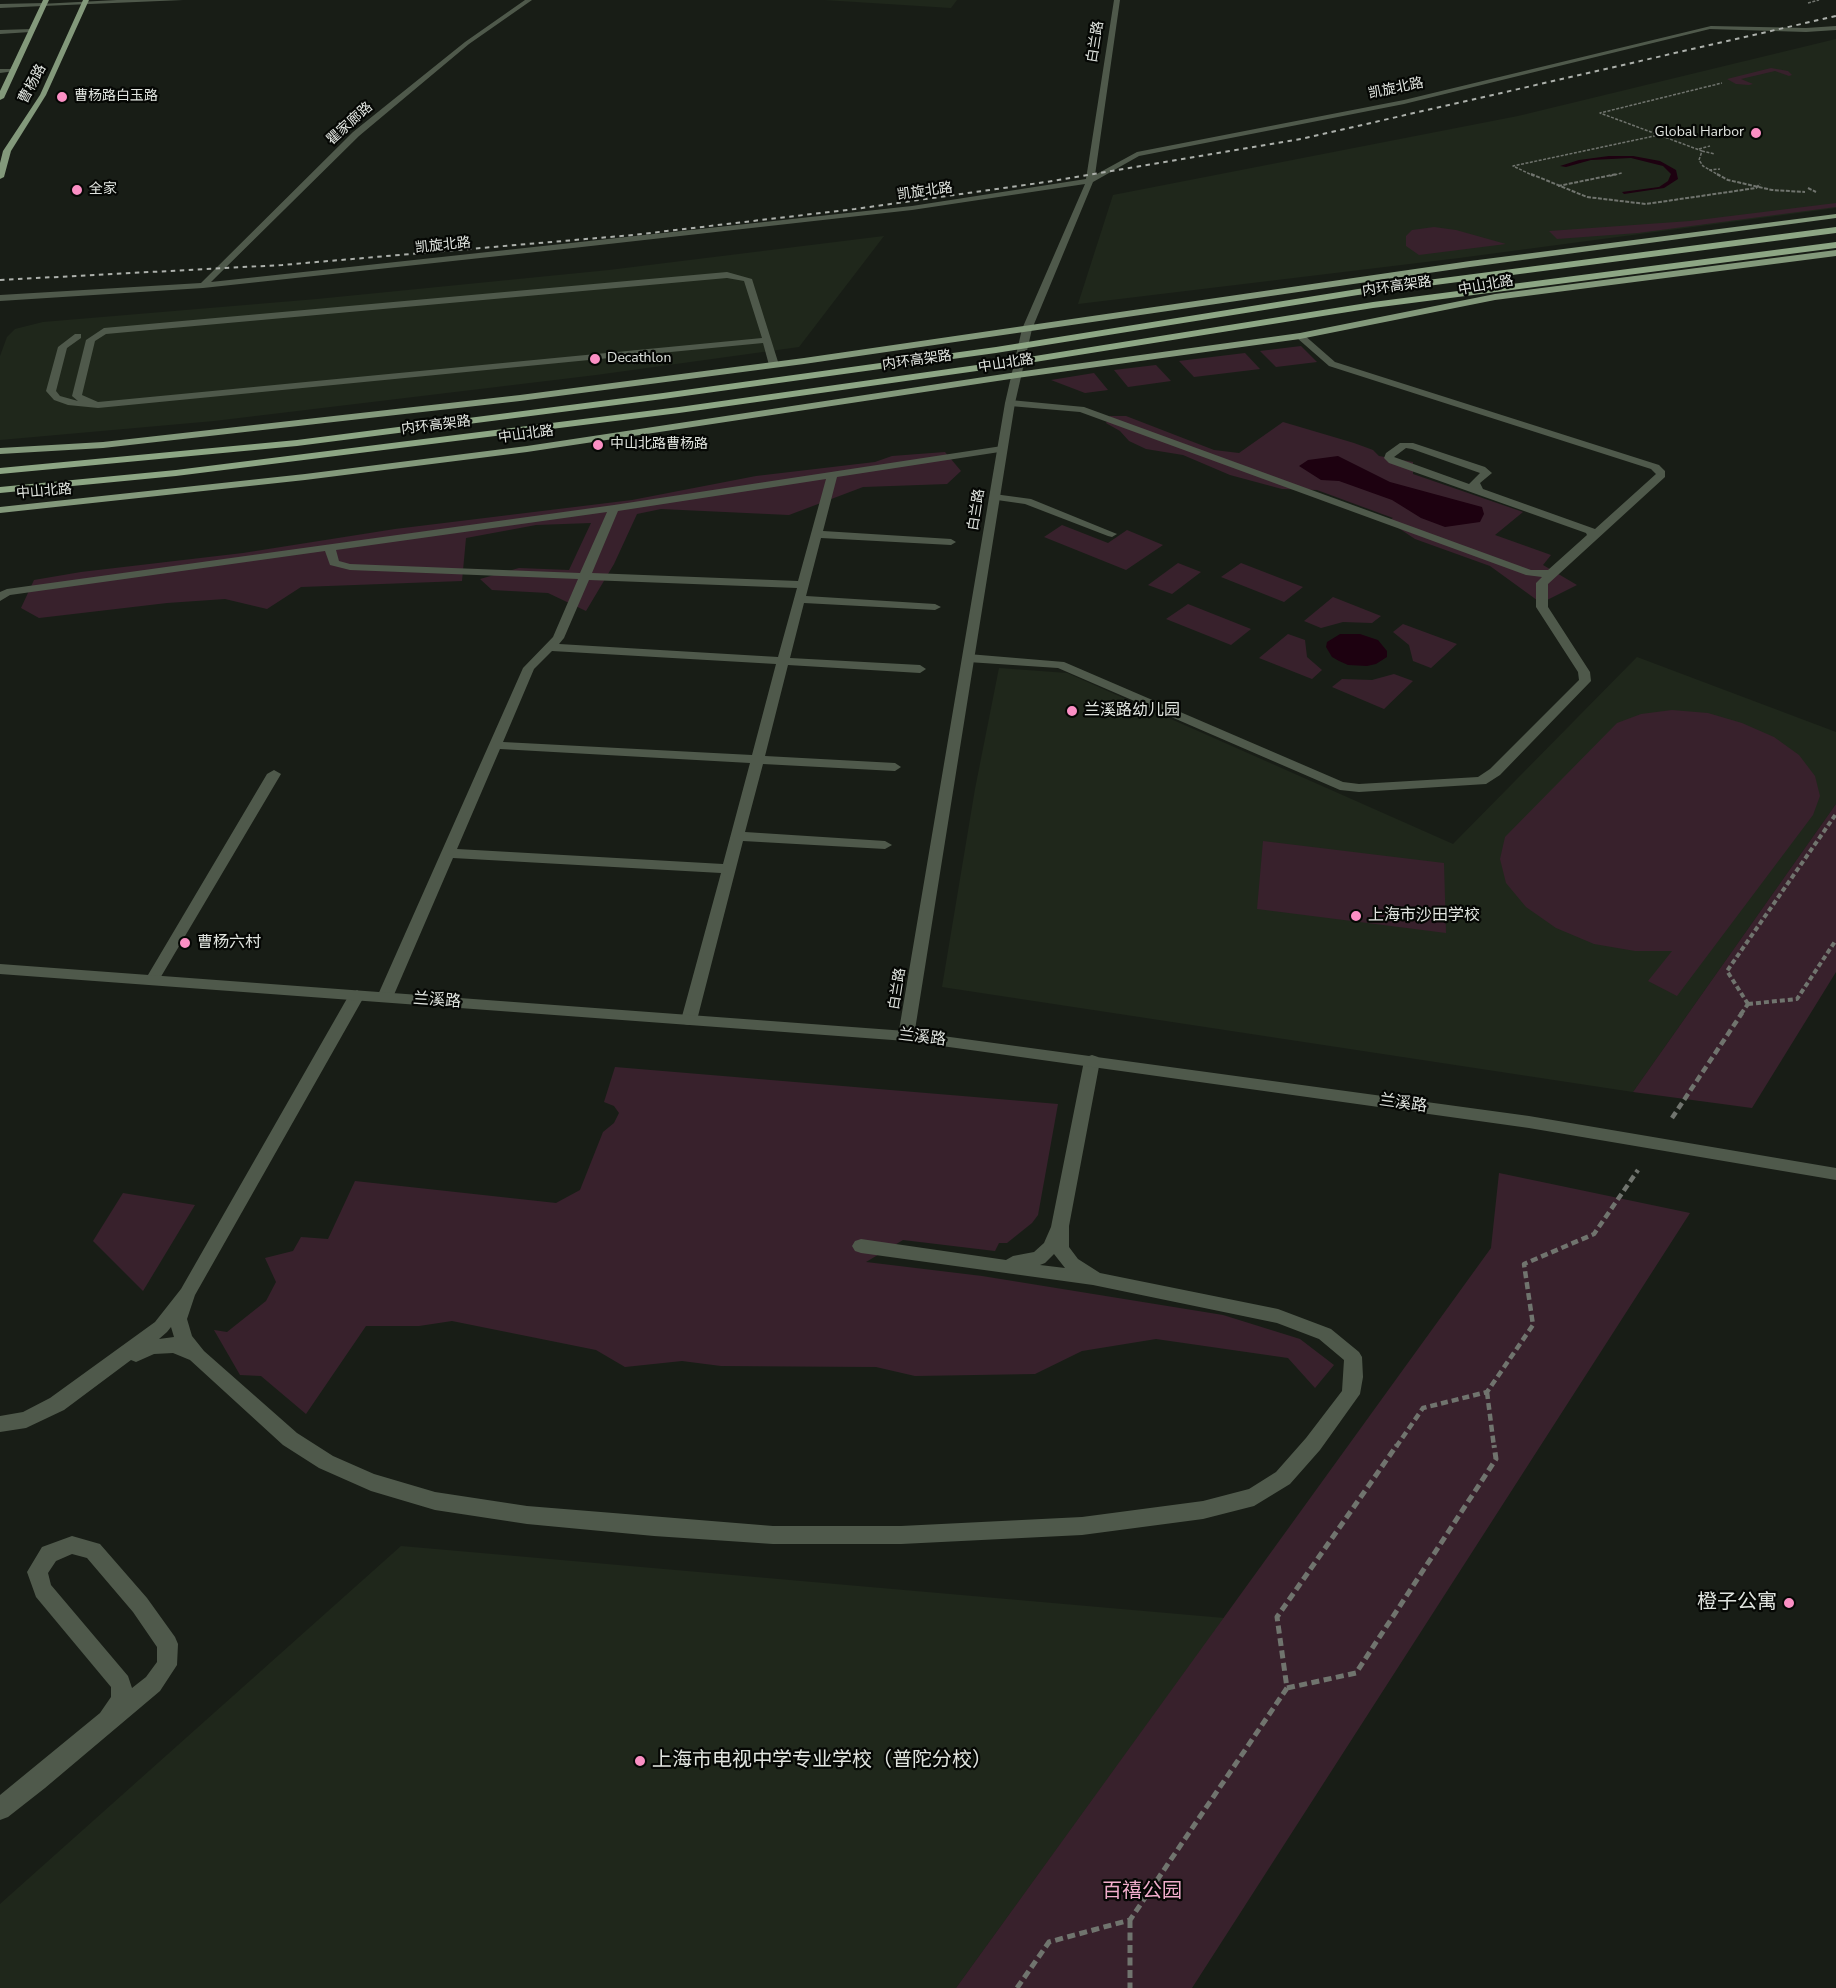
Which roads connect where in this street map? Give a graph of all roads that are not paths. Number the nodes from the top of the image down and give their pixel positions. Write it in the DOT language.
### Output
graph roads {
  1 [pos="180,0"];
  2 [pos="529,0"];
  3 [pos="1117,0"];
  4 [pos="86,1"];
  5 [pos="44,2"];
  6 [pos="0,6"];
  7 [pos="1836,28"];
  8 [pos="30,30"];
  9 [pos="0,32"];
  10 [pos="0,71"];
  11 [pos="12,71"];
  12 [pos="0,98"];
  13 [pos="0,177"];
  14 [pos="1090,181"];
  15 [pos="1836,216"];
  16 [pos="1836,230"];
  17 [pos="1836,245"];
  18 [pos="1836,252"];
  19 [pos="1727,259"];
  20 [pos="203,285"];
  21 [pos="0,298"];
  22 [pos="1027,329"];
  23 [pos="78,336"];
  24 [pos="1300,336"];
  25 [pos="767,340"];
  26 [pos="774,364"];
  27 [pos="1017,375"];
  28 [pos="1010,403"];
  29 [pos="98,405"];
  30 [pos="1002,449"];
  31 [pos="0,451"];
  32 [pos="0,471"];
  33 [pos="832,476"];
  34 [pos="0,490"];
  35 [pos="1479,491"];
  36 [pos="994,497"];
  37 [pos="614,508"];
  38 [pos="0,510"];
  39 [pos="1582,526"];
  40 [pos="1602,527"];
  41 [pos="816,534"];
  42 [pos="1112,534"];
  43 [pos="1593,536"];
  44 [pos="951,542"];
  45 [pos="330,548"];
  46 [pos="584,577"];
  47 [pos="1547,579"];
  48 [pos="803,585"];
  49 [pos="0,598"];
  50 [pos="799,599"];
  51 [pos="935,607"];
  52 [pos="548,648"];
  53 [pos="968,658"];
  54 [pos="783,661"];
  55 [pos="920,669"];
  56 [pos="495,745"];
  57 [pos="756,760"];
  58 [pos="895,767"];
  59 [pos="274,774"];
  60 [pos="736,836"];
  61 [pos="885,845"];
  62 [pos="448,852"];
  63 [pos="728,869"];
  64 [pos="0,969"];
  65 [pos="152,980"];
  66 [pos="357,995"];
  67 [pos="385,997"];
  68 [pos="689,1020"];
  69 [pos="906,1036"];
  70 [pos="1092,1061"];
  71 [pos="1836,1174"];
  72 [pos="1060,1226"];
  73 [pos="861,1246"];
  74 [pos="998,1265"];
  75 [pos="1096,1279"];
  76 [pos="187,1294"];
  77 [pos="198,1356"];
  78 [pos="115,1363"];
  79 [pos="0,1424"];
  80 [pos="108,1721"];
  81 [pos="0,1809"];
  1 -- 4 [label="street"];
  2 -- 20 [label="street, 瞿家廊路"];
  3 -- 14 [label="street, 白兰路"];
  4 -- 5 [label="street"];
  4 -- 13 [label="main road, 曹杨路"];
  5 -- 6 [label="street"];
  5 -- 8 [label="main road, 曹杨路"];
  7 -- 14 [label="street, 凯旋北路"];
  8 -- 9 [label="street"];
  8 -- 11 [label="main road, 曹杨路"];
  10 -- 11 [label="street"];
  11 -- 12 [label="main road, 曹杨路"];
  14 -- 20 [label="street, 凯旋北路"];
  14 -- 22 [label="street, 白兰路"];
  15 -- 22 [label="main road, 中山北路"];
  16 -- 32 [label="highway, 内环高架路"];
  17 -- 19 [label="highway, 内环高架路"];
  18 -- 19 [label="highway"];
  18 -- 24 [label="main road, 中山北路"];
  19 -- 34 [label="highway, 内环高架路"];
  20 -- 21 [label="street, 凯旋北路"];
  22 -- 26 [label="main road, 中山北路"];
  22 -- 27 [label="street, 白兰路"];
  23 -- 29 [label="street"];
  24 -- 27 [label="main road, 中山北路"];
  24 -- 40 [label="street"];
  25 -- 26 [label="street"];
  25 -- 29 [label="street"];
  25 -- 29 [label="street"];
  26 -- 31 [label="main road, 中山北路"];
  27 -- 28 [label="street, 白兰路"];
  27 -- 38 [label="main road, 中山北路"];
  28 -- 30 [label="street, 白兰路"];
  28 -- 47 [label="street"];
  30 -- 33 [label="street"];
  30 -- 36 [label="street, 白兰路"];
  33 -- 37 [label="street"];
  33 -- 41 [label="street"];
  35 -- 35 [label="street"];
  35 -- 39 [label="street"];
  36 -- 42 [label="street"];
  36 -- 53 [label="street, 白兰路"];
  37 -- 45 [label="street"];
  37 -- 46 [label="street"];
  39 -- 40 [label="street"];
  39 -- 43 [label="street"];
  40 -- 43 [label="street"];
  41 -- 44 [label="street"];
  41 -- 48 [label="street"];
  43 -- 47 [label="street"];
  45 -- 46 [label="street"];
  45 -- 49 [label="street"];
  46 -- 48 [label="street"];
  46 -- 52 [label="street"];
  47 -- 53 [label="street"];
  48 -- 50 [label="street"];
  50 -- 51 [label="street"];
  50 -- 54 [label="street"];
  52 -- 54 [label="street"];
  52 -- 56 [label="street"];
  53 -- 69 [label="street, 白兰路"];
  54 -- 55 [label="street"];
  54 -- 57 [label="street"];
  56 -- 57 [label="street"];
  56 -- 62 [label="street"];
  57 -- 58 [label="street"];
  57 -- 60 [label="street"];
  59 -- 65 [label="street"];
  60 -- 61 [label="street"];
  60 -- 63 [label="street"];
  62 -- 63 [label="street"];
  62 -- 67 [label="street"];
  63 -- 68 [label="street"];
  64 -- 65 [label="street, 兰溪路"];
  65 -- 66 [label="street, 兰溪路"];
  66 -- 67 [label="street, 兰溪路"];
  66 -- 76 [label="street"];
  67 -- 68 [label="street, 兰溪路"];
  68 -- 69 [label="street, 兰溪路"];
  69 -- 70 [label="street, 兰溪路"];
  70 -- 71 [label="street, 兰溪路"];
  70 -- 72 [label="street"];
  72 -- 74 [label="street"];
  72 -- 75 [label="street"];
  73 -- 74 [label="street"];
  74 -- 75 [label="street"];
  75 -- 77 [label="street"];
  76 -- 77 [label="street"];
  76 -- 78 [label="street"];
  77 -- 78 [label="street"];
  78 -- 79 [label="street"];
  80 -- 80 [label="street"];
  80 -- 81 [label="street"];
}
